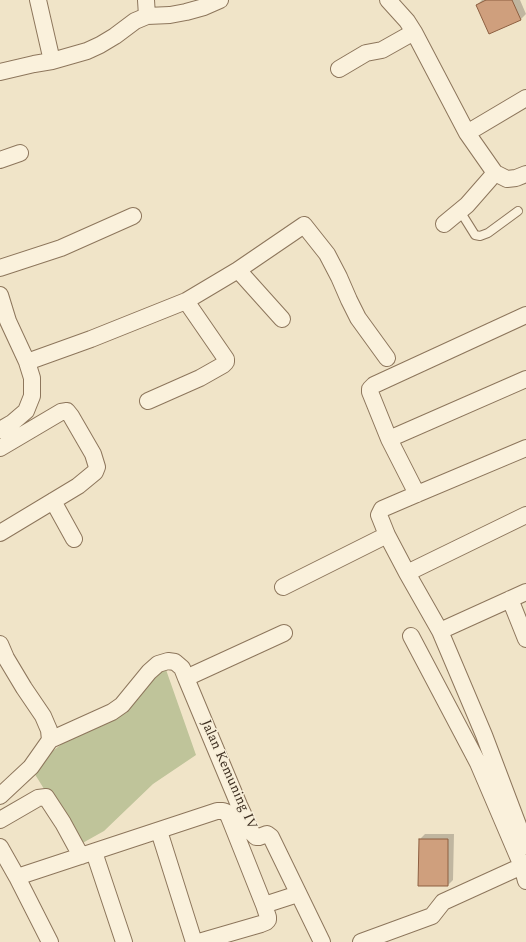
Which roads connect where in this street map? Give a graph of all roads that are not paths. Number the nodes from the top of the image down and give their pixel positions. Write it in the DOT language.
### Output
graph roads {
  1 [pos="38,0"];
  2 [pos="146,0"];
  3 [pos="220,0"];
  4 [pos="388,0"];
  5 [pos="147,16"];
  6 [pos="414,32"];
  7 [pos="52,62"];
  8 [pos="339,69"];
  9 [pos="0,72"];
  10 [pos="526,98"];
  11 [pos="467,133"];
  12 [pos="20,153"];
  13 [pos="0,160"];
  14 [pos="495,173"];
  15 [pos="526,174"];
  16 [pos="460,211"];
  17 [pos="518,211"];
  18 [pos="133,216"];
  19 [pos="444,224"];
  20 [pos="0,268"];
  21 [pos="238,270"];
  22 [pos="0,295"];
  23 [pos="186,301"];
  24 [pos="526,315"];
  25 [pos="282,319"];
  26 [pos="4,323"];
  27 [pos="387,358"];
  28 [pos="27,362"];
  29 [pos="526,379"];
  30 [pos="148,400"];
  31 [pos="0,430"];
  32 [pos="389,439"];
  33 [pos="0,448"];
  34 [pos="526,448"];
  35 [pos="417,494"];
  36 [pos="53,500"];
  37 [pos="526,515"];
  38 [pos="0,533"];
  39 [pos="387,535"];
  40 [pos="74,539"];
  41 [pos="407,573"];
  42 [pos="283,587"];
  43 [pos="526,592"];
  44 [pos="510,599"];
  45 [pos="440,631"];
  46 [pos="284,633"];
  47 [pos="411,636"];
  48 [pos="526,639"];
  49 [pos="0,644"];
  50 [pos="186,678"];
  51 [pos="50,740"];
  52 [pos="0,796"];
  53 [pos="0,820"];
  54 [pos="159,831"];
  55 [pos="526,846"];
  56 [pos="0,847"];
  57 [pos="87,854"];
  58 [pos="522,866"];
  59 [pos="17,877"];
  60 [pos="526,881"];
  61 [pos="298,894"];
  62 [pos="264,905"];
  63 [pos="50,942"];
  64 [pos="124,942"];
  65 [pos="194,942"];
  66 [pos="199,942"];
  67 [pos="322,942"];
  68 [pos="361,942"];
  1 -- 7 [label="street"];
  2 -- 5 [label="street"];
  3 -- 5 [label="street"];
  4 -- 6 [label="street"];
  5 -- 7 [label="street"];
  6 -- 8 [label="street"];
  6 -- 11 [label="street"];
  7 -- 9 [label="street"];
  10 -- 11 [label="street"];
  11 -- 14 [label="street"];
  12 -- 13 [label="street"];
  14 -- 15 [label="street"];
  14 -- 16 [label="street"];
  16 -- 17 [label="lane"];
  16 -- 19 [label="street"];
  18 -- 20 [label="street"];
  21 -- 23 [label="street"];
  21 -- 25 [label="street"];
  21 -- 27 [label="street"];
  22 -- 26 [label="street"];
  23 -- 28 [label="street"];
  23 -- 30 [label="street"];
  24 -- 32 [label="street"];
  26 -- 28 [label="street"];
  28 -- 31 [label="street"];
  29 -- 32 [label="street"];
  32 -- 35 [label="street"];
  33 -- 36 [label="street"];
  34 -- 35 [label="street"];
  35 -- 39 [label="street"];
  36 -- 38 [label="street"];
  36 -- 40 [label="street"];
  37 -- 41 [label="street"];
  39 -- 41 [label="street"];
  39 -- 42 [label="street"];
  41 -- 45 [label="street"];
  43 -- 44 [label="street"];
  44 -- 45 [label="street"];
  44 -- 48 [label="street"];
  45 -- 55 [label="street"];
  46 -- 50 [label="street"];
  47 -- 58 [label="street"];
  49 -- 51 [label="street"];
  50 -- 51 [label="street"];
  50 -- 61 [label="street, Jalan Kemuning IV"];
  51 -- 52 [label="street"];
  53 -- 57 [label="street"];
  54 -- 57 [label="street"];
  54 -- 62 [label="street"];
  54 -- 65 [label="street"];
  56 -- 59 [label="street"];
  57 -- 59 [label="street"];
  57 -- 64 [label="street"];
  58 -- 60 [label="street"];
  58 -- 68 [label="street"];
  59 -- 63 [label="street"];
  61 -- 62 [label="street"];
  61 -- 67 [label="street, Jalan Kemuning IV"];
  62 -- 66 [label="street"];
}
